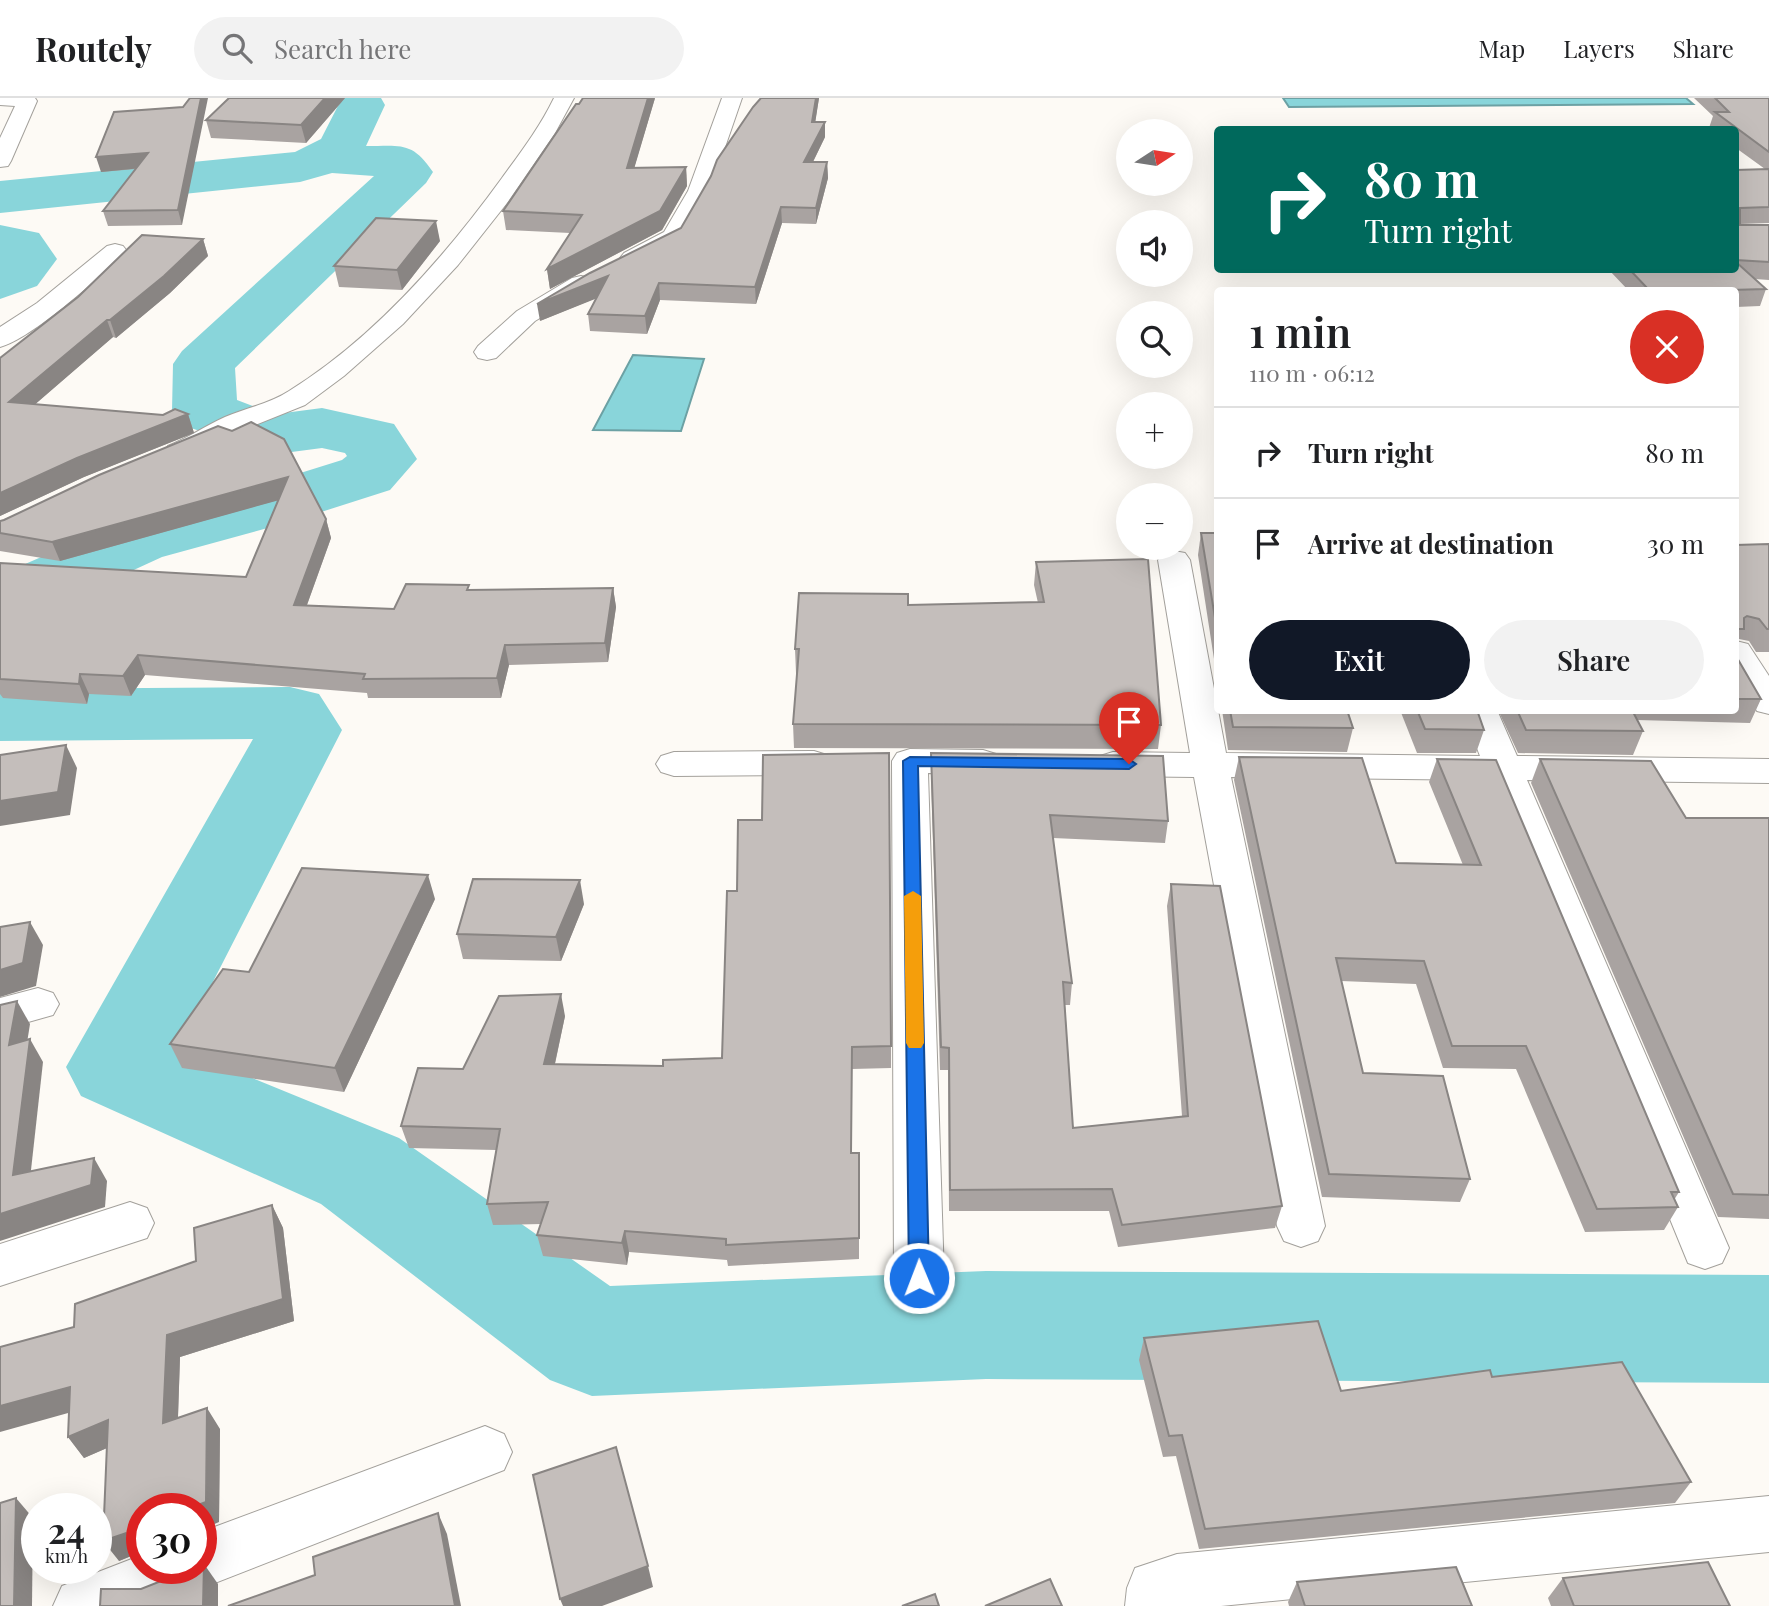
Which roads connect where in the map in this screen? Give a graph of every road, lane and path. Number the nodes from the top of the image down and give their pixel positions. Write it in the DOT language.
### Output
graph roads {
  1 [pos="564,98"];
  2 [pos="732,98"];
  3 [pos="0,99"];
  4 [pos="0,161"];
  5 [pos="115,251"];
  6 [pos="0,339"];
  7 [pos="487,352"];
  8 [pos="156,461"];
  9 [pos="1174,560"];
  10 [pos="1739,656"];
  11 [pos="1769,704"];
  12 [pos="1481,714"];
  13 [pos="843,763"];
  14 [pos="1019,763"];
  15 [pos="1074,763"];
  16 [pos="674,764"];
  17 [pos="1210,765"];
  18 [pos="1501,768"];
  19 [pos="1769,771"];
  20 [pos="130,1223"];
  21 [pos="1301,1226"];
  22 [pos="1705,1248"];
  23 [pos="0,1265"];
  24 [pos="919,1278"];
  25 [pos="485,1452"];
  26 [pos="1769,1524"];
  27 [pos="217,1554"];
  28 [pos="139,1584"];
  29 [pos="82,1606"];
  30 [pos="1154,1606"];
  1 -- 8 [label="street"];
  2 -- 7 [label="street"];
  3 -- 4 [label="street"];
  5 -- 6 [label="street"];
  9 -- 17 [label="street"];
  10 -- 11 [label="street"];
  12 -- 18 [label="street"];
  13 -- 16 [label="street"];
  14 -- 24 [label="street"];
  15 -- 17 [label="street"];
  17 -- 18 [label="street"];
  17 -- 21 [label="street"];
  18 -- 19 [label="street"];
  18 -- 22 [label="street"];
  20 -- 23 [label="street"];
  25 -- 27 [label="street"];
  26 -- 30 [label="street"];
  28 -- 29 [label="street"];
}
